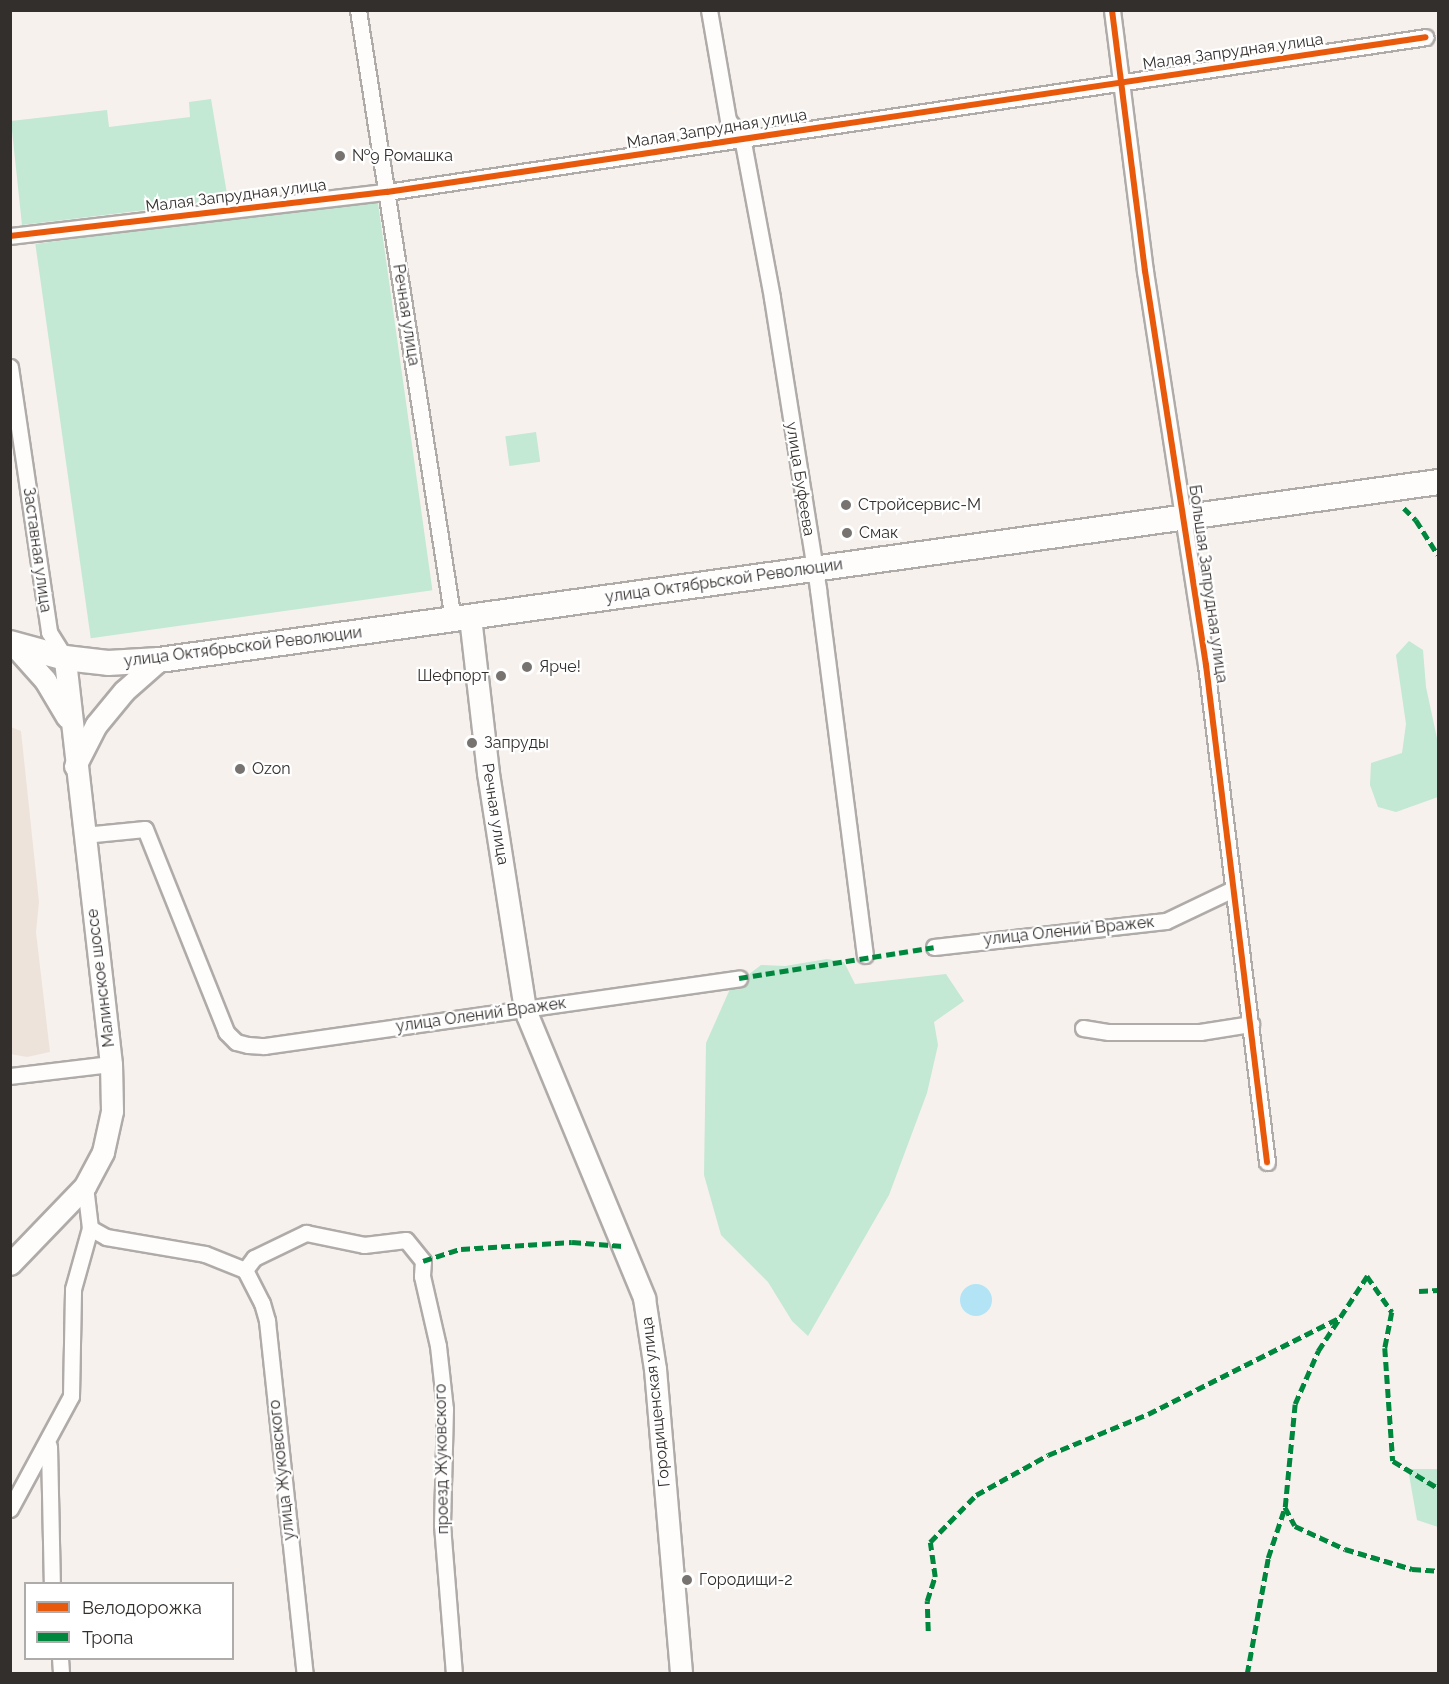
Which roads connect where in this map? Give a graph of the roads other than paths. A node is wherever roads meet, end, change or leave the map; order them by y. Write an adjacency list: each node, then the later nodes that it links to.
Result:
1 (358, 10): 7 (street, Речная улица)
2 (709, 10): 6 (street, улица Буфеева)
3 (1112, 10): 5 (street, Большая Запрудная улица)
4 (1426, 37): 5 (street, Малая Запрудная улица)
5 (1122, 82): 6 (street, Малая Запрудная улица); 11 (street, Большая Запрудная улица)
6 (742, 137): 7 (street, Малая Запрудная улица); 12 (street, улица Буфеева)
7 (387, 192): 8 (street, Малая Запрудная улица); 13 (street, Речная улица)
8 (10, 236)
9 (10, 366): 15 (street, Заставная улица)
10 (1438, 482): 11 (main road, улица Октябрьской Революции)
11 (1186, 516): 12 (main road, улица Октябрьской Революции); 20 (street, Большая Запрудная улица)
12 (815, 568): 13 (main road, улица Октябрьской Революции); 22 (street, улица Буфеева)
13 (462, 618): 16 (main road, улица Октябрьской Революции); 24 (street, Речная улица)
14 (11, 643): 15 (main road, улица Октябрьской Революции); 17 (street)
15 (65, 658): 16 (main road, улица Октябрьской Революции); 17 (street, Малинское шоссе)
16 (159, 660): 18 (street)
17 (72, 728): 18 (street, Малинское шоссе)
18 (75, 767): 19 (street, Малинское шоссе)
19 (84, 835): 24 (street, улица Олений Вражек); 27 (street, Малинское шоссе)
20 (1233, 889): 21 (street, улица Олений Вражек); 25 (street, Большая Запрудная улица)
21 (934, 947)
22 (865, 955)
23 (739, 978): 24 (street, улица Олений Вражек)
24 (525, 1010): 39 (street, Городищенская улица)
25 (1251, 1024): 26 (street); 29 (street, Большая Запрудная улица)
26 (1083, 1028)
27 (111, 1065): 28 (street); 30 (street, Малинское шоссе)
28 (10, 1076)
29 (1267, 1162)
30 (85, 1186): 31 (street); 32 (street, Малинское шоссе)
31 (90, 1228): 33 (street); 34 (street)
32 (10, 1264)
33 (245, 1270): 37 (street, улица Жуковского); 38 (street, проезд Жуковского)
34 (49, 1441): 35 (street); 36 (street)
35 (10, 1509)
36 (52, 1582)
37 (305, 1674)
38 (454, 1674)
39 (681, 1674)

